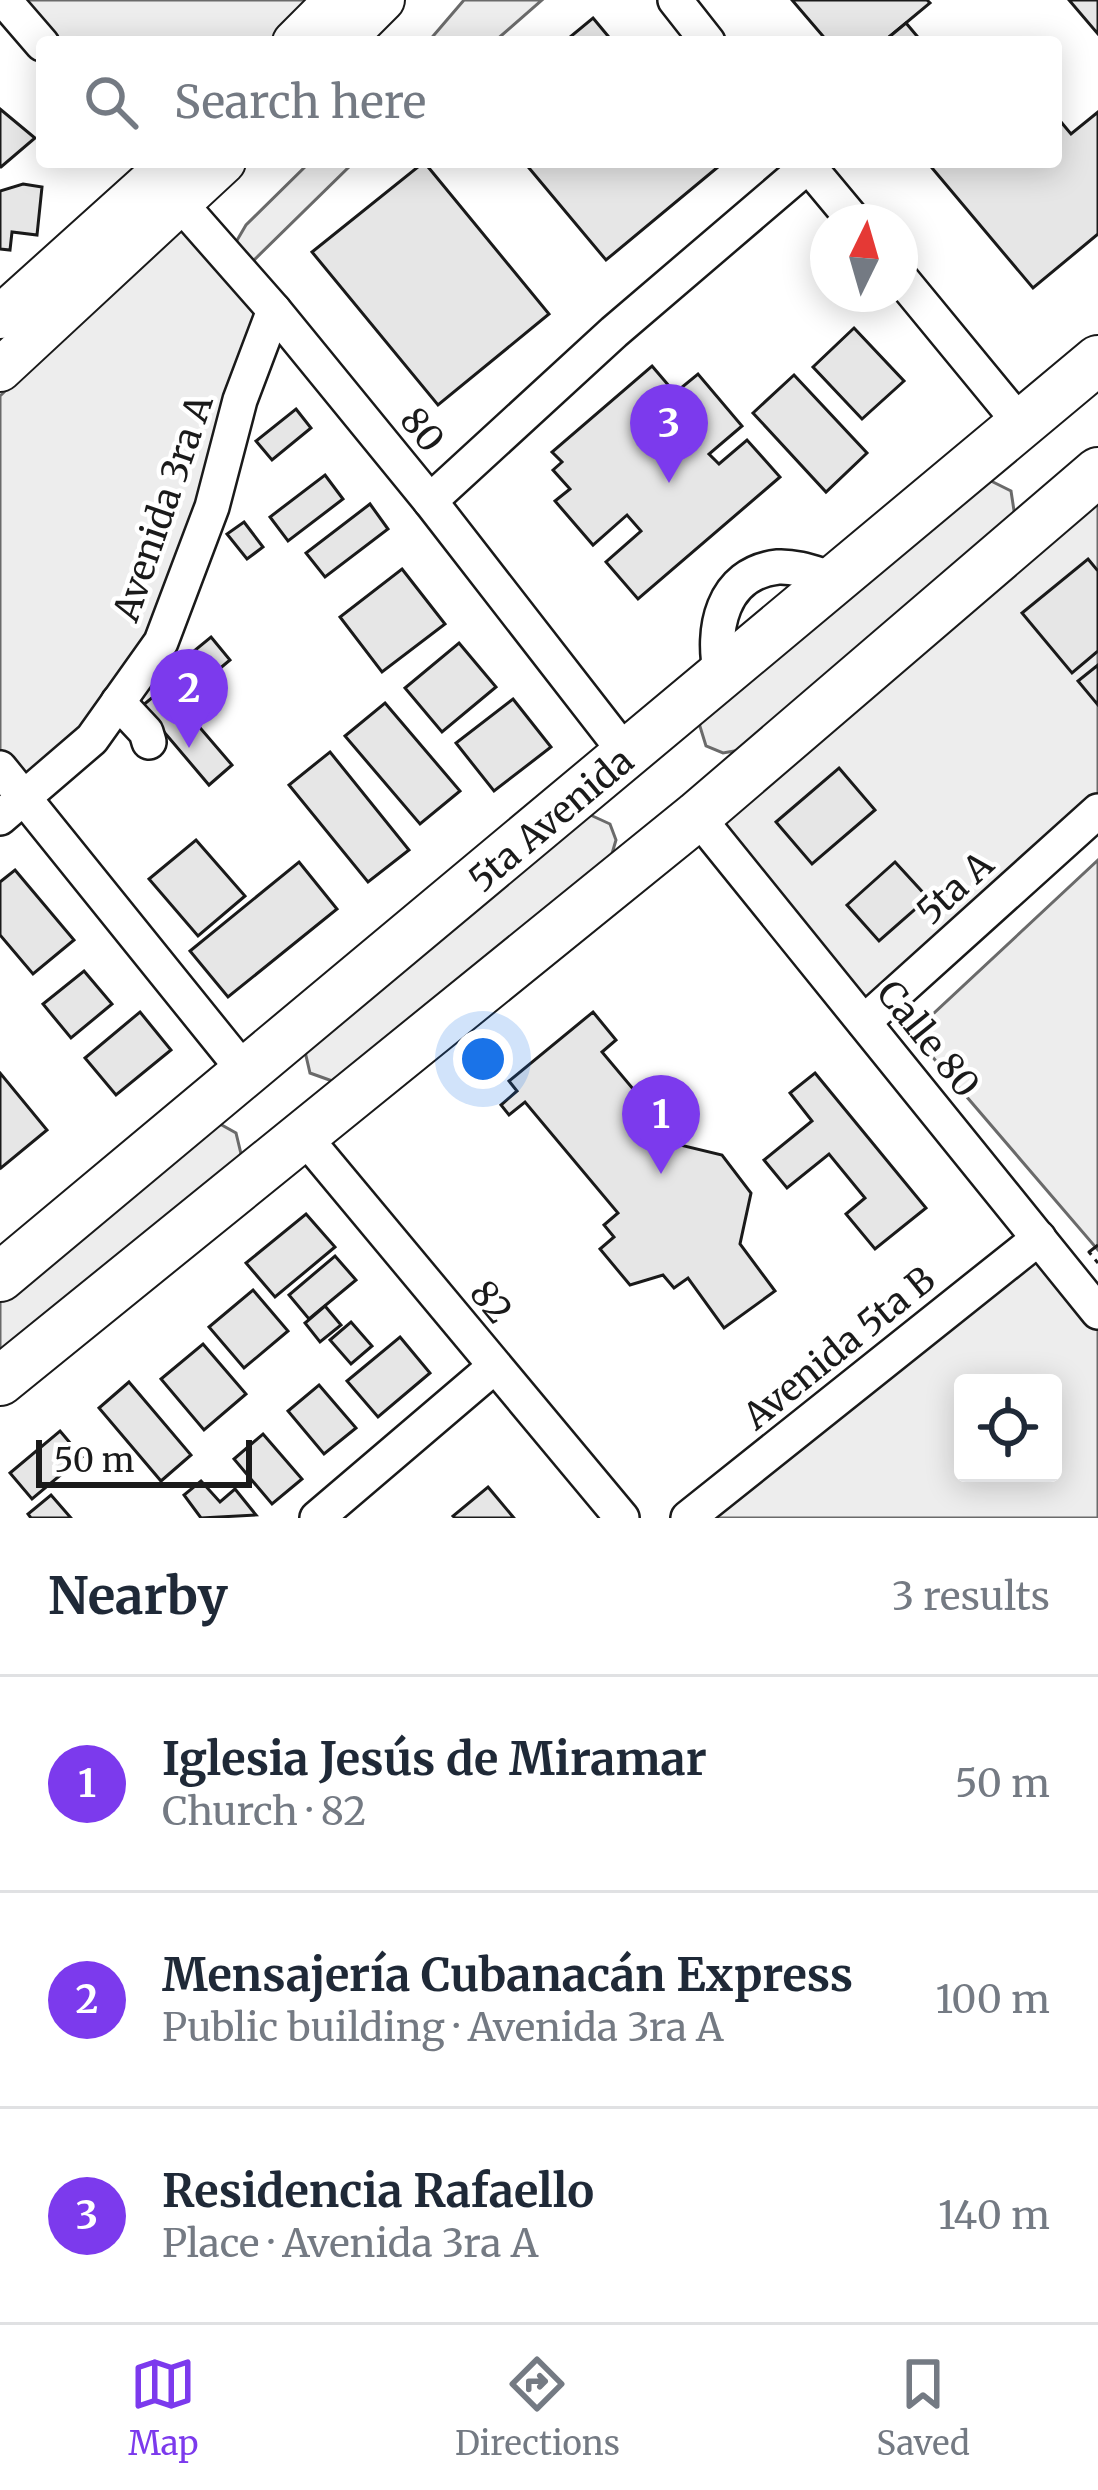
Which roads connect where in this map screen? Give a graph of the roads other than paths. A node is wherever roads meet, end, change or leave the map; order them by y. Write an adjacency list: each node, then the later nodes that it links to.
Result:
1 (4, 0): 8 (street)
2 (336, 0): 5 (main road)
3 (383, 0): 6 (main road)
4 (675, 0): 7 (street)
5 (300, 36)
6 (347, 36)
7 (703, 36)
8 (36, 37)
9 (200, 168): 12 (main road)
10 (802, 168): 21 (street)
11 (810, 168): 13 (street)
12 (163, 177): 15 (street, 80); 16 (main road); 18 (main road)
13 (839, 204)
14 (918, 299): 19 (street)
15 (274, 310): 21 (street, 80); 22 (street, Avenida 3ra A)
16 (0, 316)
17 (1098, 360): 19 (highway, 5ta Avenida)
18 (0, 370)
19 (1022, 424): 24 (highway, 5ta Avenida)
20 (1091, 492): 28 (highway)
21 (430, 500): 24 (street, 80)
22 (118, 703): 23 (street); 26 (street, Avenida 3ra A)
23 (149, 742)
24 (628, 756): 30 (highway, 5ta Avenida)
25 (0, 768): 26 (street)
26 (12, 808): 30 (street)
27 (1098, 812): 29 (street, 5ta A)
28 (697, 816): 29 (street, Calle 80); 31 (highway)
29 (864, 1022): 32 (street, Calle 80)
30 (246, 1073): 33 (highway, 5ta Avenida)
31 (302, 1134): 35 (street, 82); 36 (highway)
32 (1039, 1238): 34 (street, Calle 80); 39 (street, Avenida 5ta B)
33 (0, 1276)
34 (1098, 1312)
35 (494, 1367): 37 (street); 38 (street, 82)
36 (0, 1381)
37 (317, 1518)
38 (622, 1518)
39 (688, 1518)

